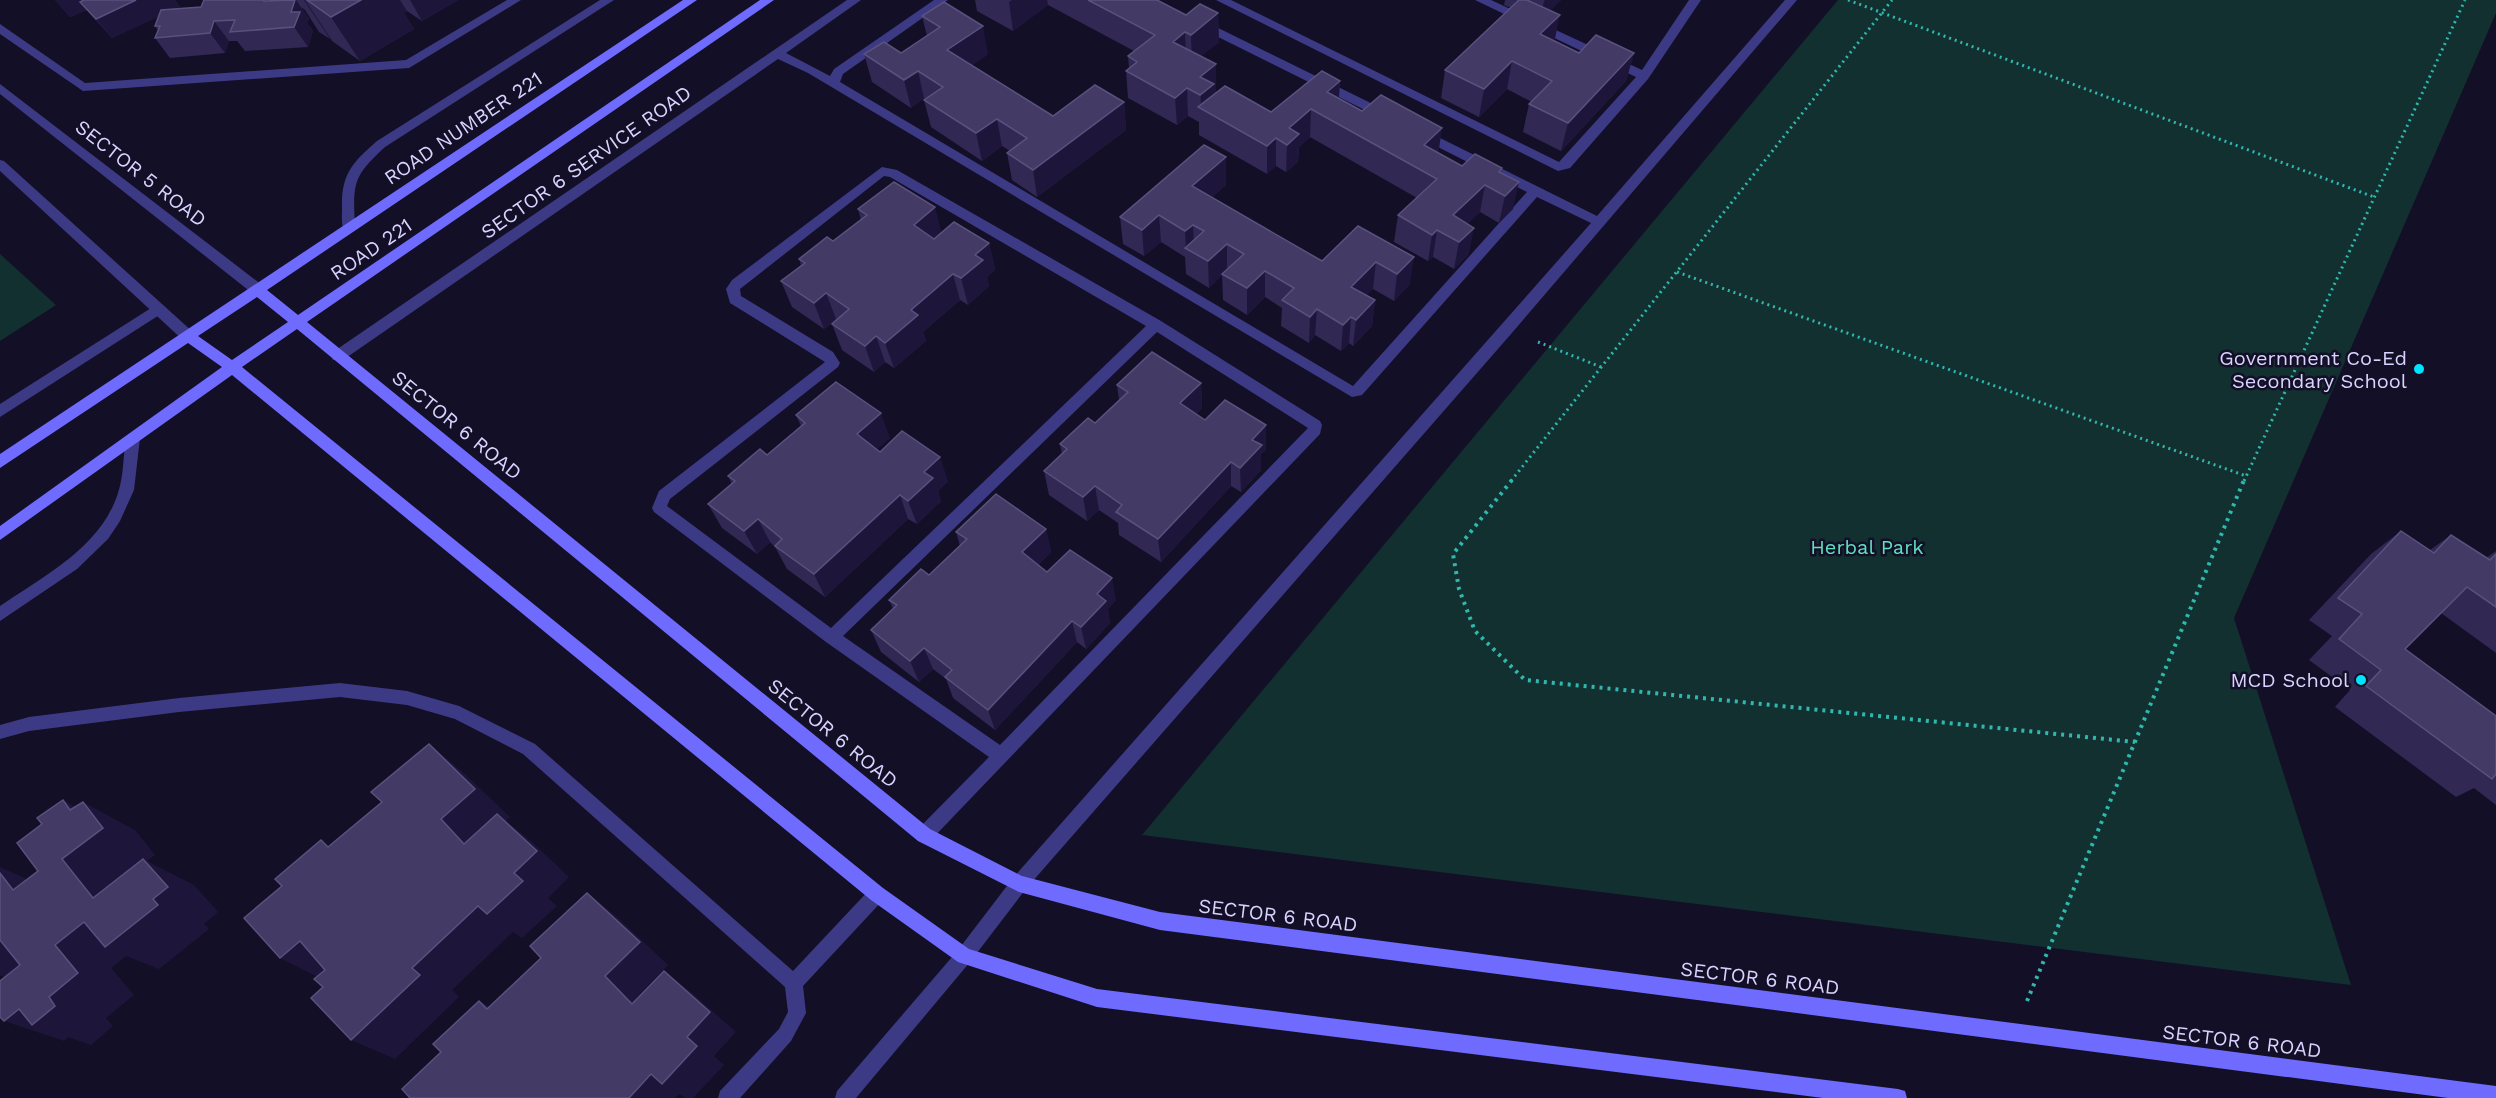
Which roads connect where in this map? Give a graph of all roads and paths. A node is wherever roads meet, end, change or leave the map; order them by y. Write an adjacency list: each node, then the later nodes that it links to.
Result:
1 (515, 0): 16 (street)
2 (608, 0): 25 (street)
3 (691, 0): 25 (street, ROAD NUMBER 221)
4 (768, 0): 29 (street, ROAD 221)
5 (855, 0): 17 (street, SECTOR 6 SERVICE ROAD)
6 (942, 0): 19 (street)
7 (1222, 0): 18 (street)
8 (1481, 0): 18 (street)
9 (1695, 0): 18 (street)
10 (1791, 0): 24 (street)
11 (1848, 0): 14 (path)
12 (1892, 0): 14 (path)
13 (2465, 0): 23 (path)
14 (1882, 13): 23 (path); 26 (path)
15 (1186, 16): 22 (street)
16 (0, 28)
17 (777, 54): 19 (street); 33 (street, SECTOR 6 SERVICE ROAD)
18 (1644, 76)
19 (834, 83): 22 (street)
20 (0, 88): 27 (street, SECTOR 5 ROAD)
21 (0, 164): 28 (street)
22 (1535, 191): 24 (street)
23 (2374, 197): 39 (path)
24 (1599, 222): 31 (street)
25 (349, 228): 27 (street, ROAD NUMBER 221)
26 (1677, 272): 35 (path); 39 (path)
27 (257, 289): 29 (street, SECTOR 6 ROAD); 32 (street, ROAD NUMBER 221)
28 (159, 308): 32 (street); 36 (street)
29 (299, 322): 33 (street, SECTOR 6 ROAD); 34 (street, ROAD 221)
30 (1156, 325): 42 (street); 42 (street); 45 (street)
31 (1506, 330): 35 (path); 47 (street)
32 (189, 337): 34 (street); 38 (street)
33 (338, 356): 46 (street, SECTOR 6 ROAD)
34 (232, 367): 37 (street, ROAD 221); 48 (street)
35 (1601, 367): 44 (path)
36 (0, 411)
37 (133, 438): 40 (street, ROAD 221); 41 (street)
38 (0, 462)
39 (2246, 476): 44 (path)
40 (0, 534)
41 (0, 614)
42 (832, 636): 45 (street)
43 (0, 732): 50 (street)
44 (2135, 742): 51 (path)
45 (1000, 755): 46 (street)
46 (924, 835): 47 (street, SECTOR 6 ROAD)
47 (1019, 884): 49 (street); 51 (street, SECTOR 6 ROAD)
48 (877, 894): 49 (street); 50 (street)
49 (964, 956): 54 (street); 55 (street)
50 (794, 983): 53 (street)
51 (2014, 1032): 52 (street, SECTOR 6 ROAD)
52 (2496, 1095)
53 (728, 1098)
54 (844, 1098)
55 (1898, 1098)

